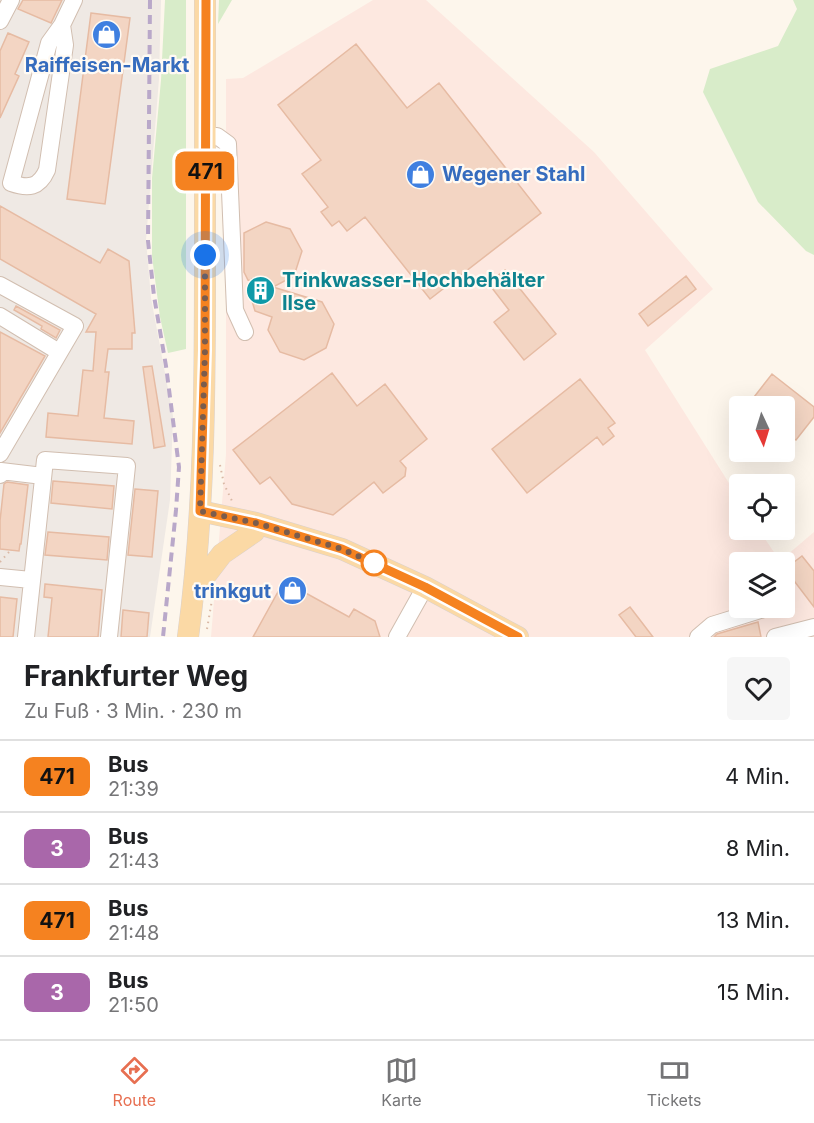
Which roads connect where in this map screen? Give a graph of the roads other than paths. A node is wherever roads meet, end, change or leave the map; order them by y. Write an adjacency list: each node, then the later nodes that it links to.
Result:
1 (10, 0): 4 (street)
2 (74, 0): 5 (street)
3 (206, 0): 6 (main road)
4 (0, 21)
5 (62, 25): 5 (street)
6 (205, 136): 9 (street); 14 (main road)
7 (0, 285): 10 (street)
8 (0, 316): 10 (street)
9 (245, 332)
10 (59, 352): 11 (street)
11 (0, 454)
12 (0, 475): 13 (street)
13 (43, 476): 18 (street); 25 (street)
14 (200, 519): 15 (main road); 16 (main road); 20 (main road)
15 (254, 532): 16 (main road); 20 (main road)
16 (281, 532): 19 (main road)
17 (0, 577): 18 (street)
18 (32, 580): 24 (street)
19 (425, 587): 27 (street); 28 (main road)
20 (194, 591): 26 (main road)
21 (735, 618): 29 (street)
22 (770, 618): 30 (street)
23 (814, 627): 30 (street)
24 (26, 637)
25 (109, 637)
26 (188, 637)
27 (397, 637)
28 (518, 637)
29 (698, 637)
30 (775, 637)

